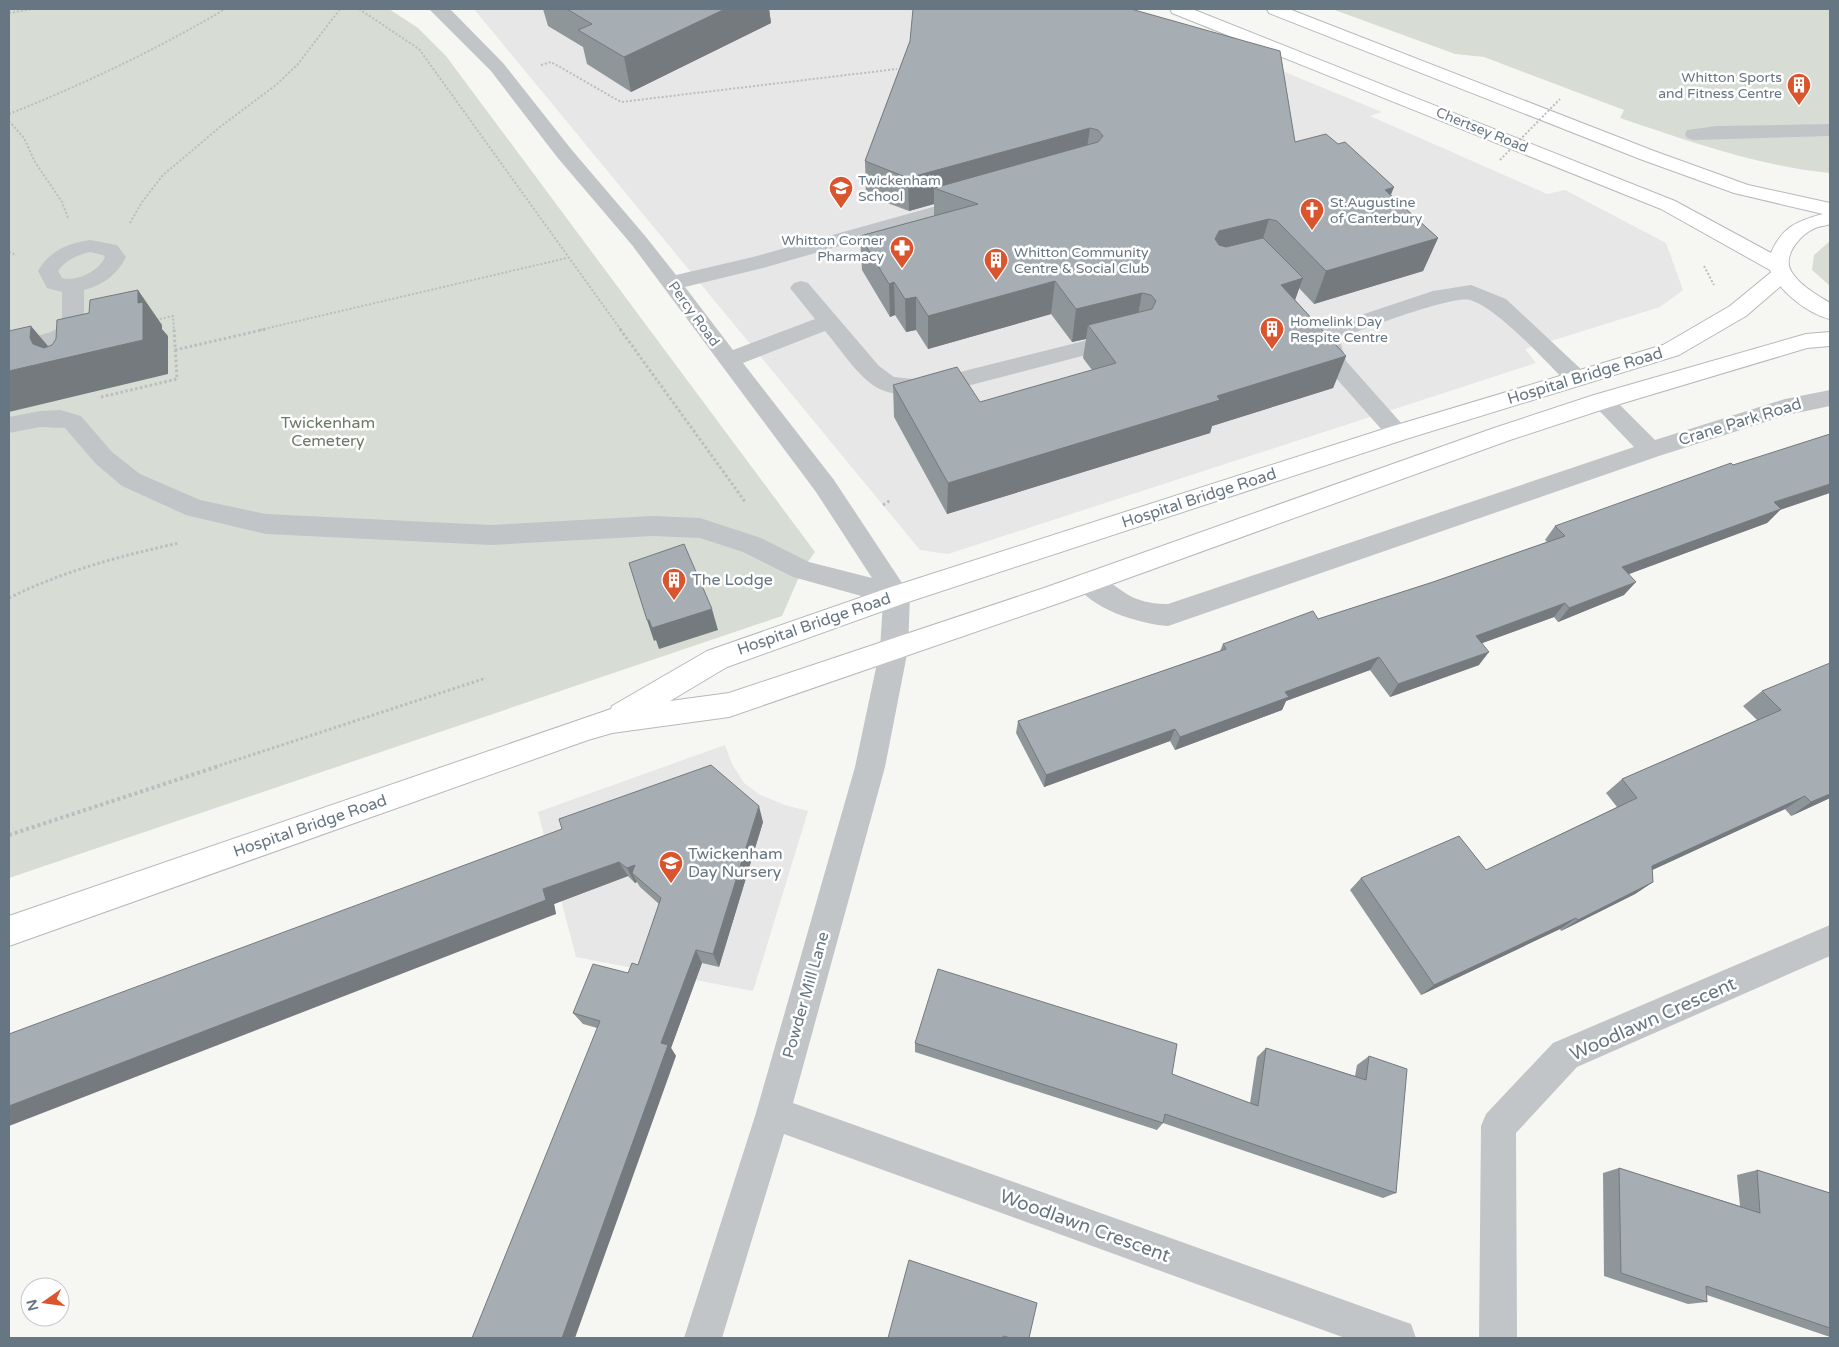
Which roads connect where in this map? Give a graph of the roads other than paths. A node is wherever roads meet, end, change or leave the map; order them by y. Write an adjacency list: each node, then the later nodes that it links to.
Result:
1 (437, 9): 10 (street, Percy Road)
2 (1178, 9): 9 (main road, Chertsey Road)
3 (1275, 9): 7 (main road)
4 (1830, 130): 5 (street)
5 (1694, 134)
6 (992, 196): 10 (street)
7 (1830, 209)
8 (1830, 218): 9 (main road)
9 (1781, 270): 13 (main road, Chertsey Road); 21 (main road, Hospital Bridge Road)
10 (672, 283): 20 (street, Percy Road)
11 (73, 285): 11 (street); 15 (street)
12 (801, 288): 14 (street)
13 (1830, 312)
14 (828, 322): 16 (street); 20 (street)
15 (73, 328): 18 (street); 19 (street)
16 (1136, 335)
17 (1830, 339): 23 (main road, Hospital Bridge Road)
18 (9, 351)
19 (72, 356)
20 (728, 360): 28 (street, Percy Road)
21 (1576, 378): 23 (main road); 25 (main road, Hospital Bridge Road); 25 (street)
22 (1830, 398): 26 (street, Crane Park Road)
23 (1602, 401): 26 (street, Hospital Bridge Road); 27 (main road, Hospital Bridge Road)
24 (9, 425): 28 (street)
25 (1398, 433): 28 (main road, Hospital Bridge Road)
26 (1651, 450): 27 (street)
27 (1088, 582): 29 (main road, Hospital Bridge Road)
28 (897, 595): 29 (street); 30 (main road, Hospital Bridge Road)
29 (894, 649): 30 (main road, Hospital Bridge Road); 33 (street, Powder Mill Lane)
30 (612, 721): 31 (main road, Hospital Bridge Road)
31 (9, 931)
32 (1830, 940): 36 (street, Woodlawn Crescent)
33 (773, 1113): 34 (street, Powder Mill Lane); 35 (street, Woodlawn Crescent)
34 (704, 1338)
35 (1397, 1338)
36 (1498, 1338)

